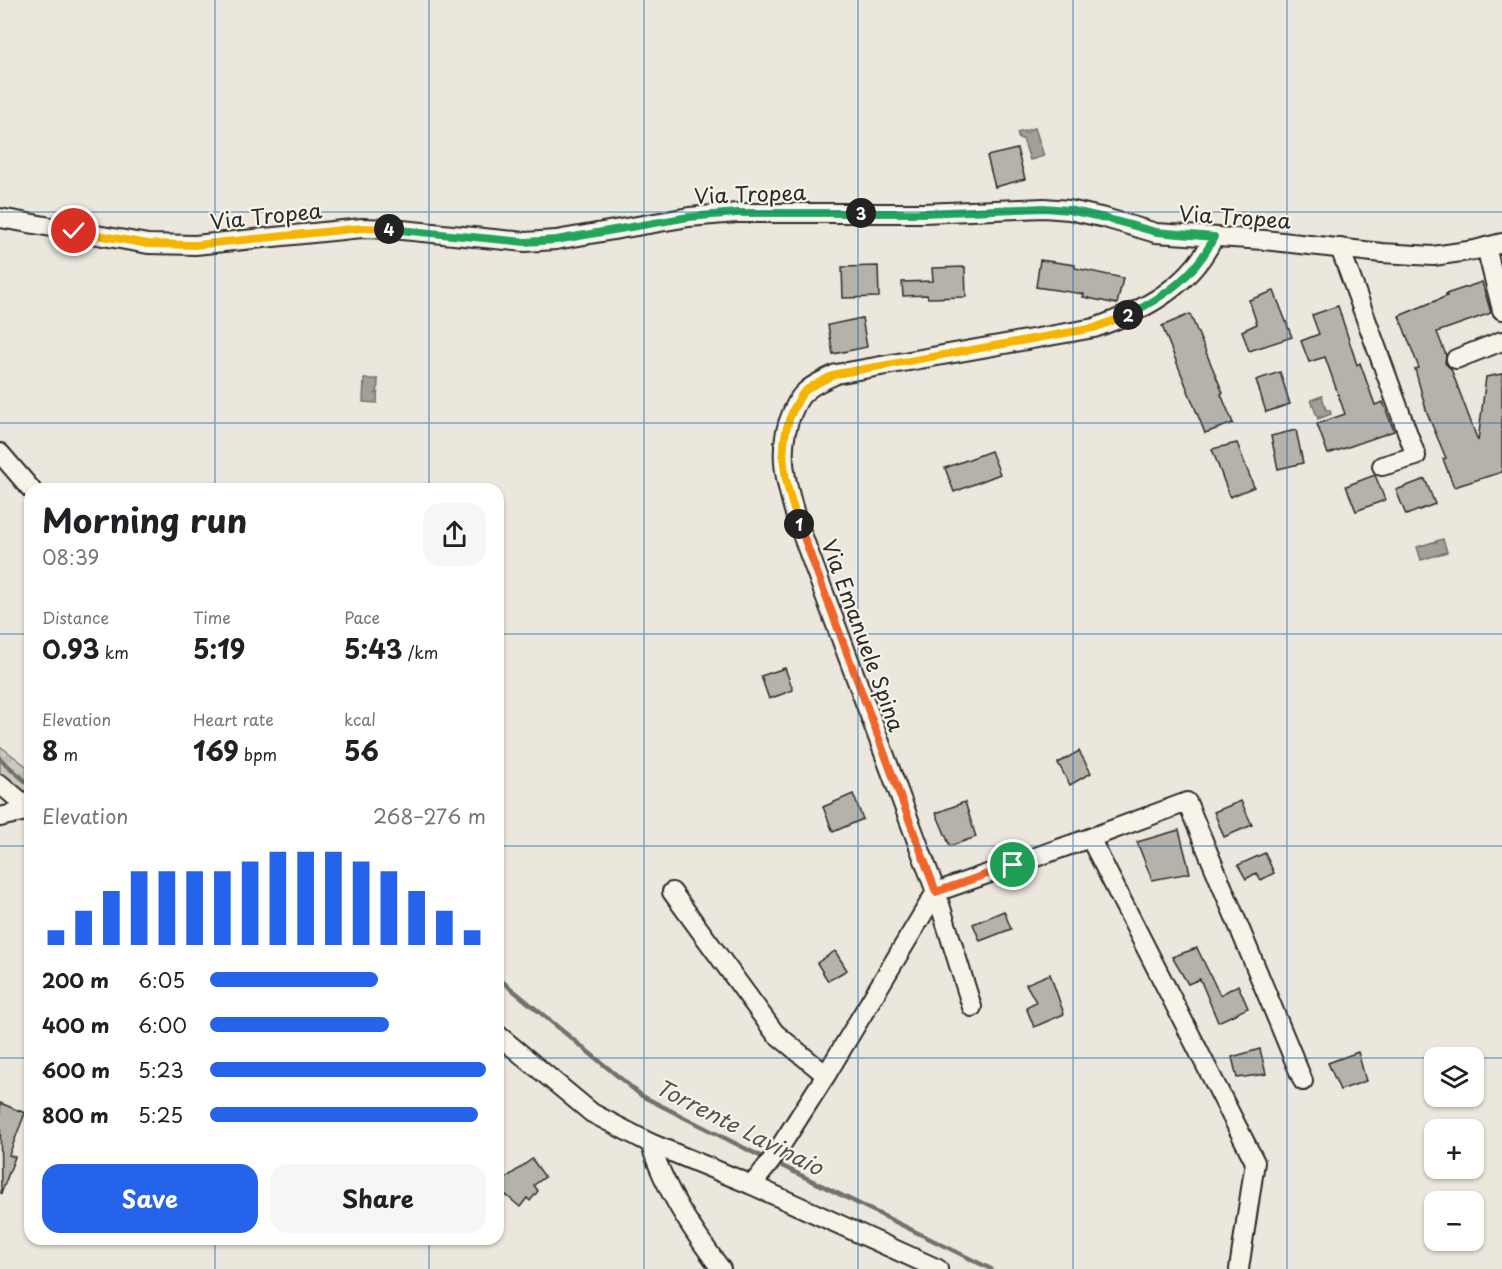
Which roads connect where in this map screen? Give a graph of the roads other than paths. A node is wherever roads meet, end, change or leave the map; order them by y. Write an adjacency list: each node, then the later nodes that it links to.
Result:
1 (0, 218): 2 (street, Via Tropea)
2 (1214, 237): 4 (street, Via Tropea); 17 (street, Via Emanuele Spina)
3 (1494, 245): 4 (street, Via Tropea); 5 (street)
4 (1340, 248): 9 (street)
5 (1502, 310)
6 (1502, 341): 7 (street)
7 (1456, 359)
8 (0, 453): 10 (street)
9 (1382, 466)
10 (26, 483)
11 (0, 784): 12 (street)
12 (24, 804)
13 (24, 811): 14 (street)
14 (0, 817)
15 (1090, 838): 17 (street); 21 (street); 26 (street)
16 (672, 892): 20 (street)
17 (936, 892): 18 (street, Via Emanuele Spina); 20 (street)
18 (972, 1007)
19 (504, 1040): 22 (street)
20 (826, 1075): 23 (street)
21 (1304, 1082)
22 (650, 1143): 23 (street); 24 (street)
23 (752, 1185): 25 (street)
24 (721, 1269)
25 (938, 1269)
26 (1239, 1269)

